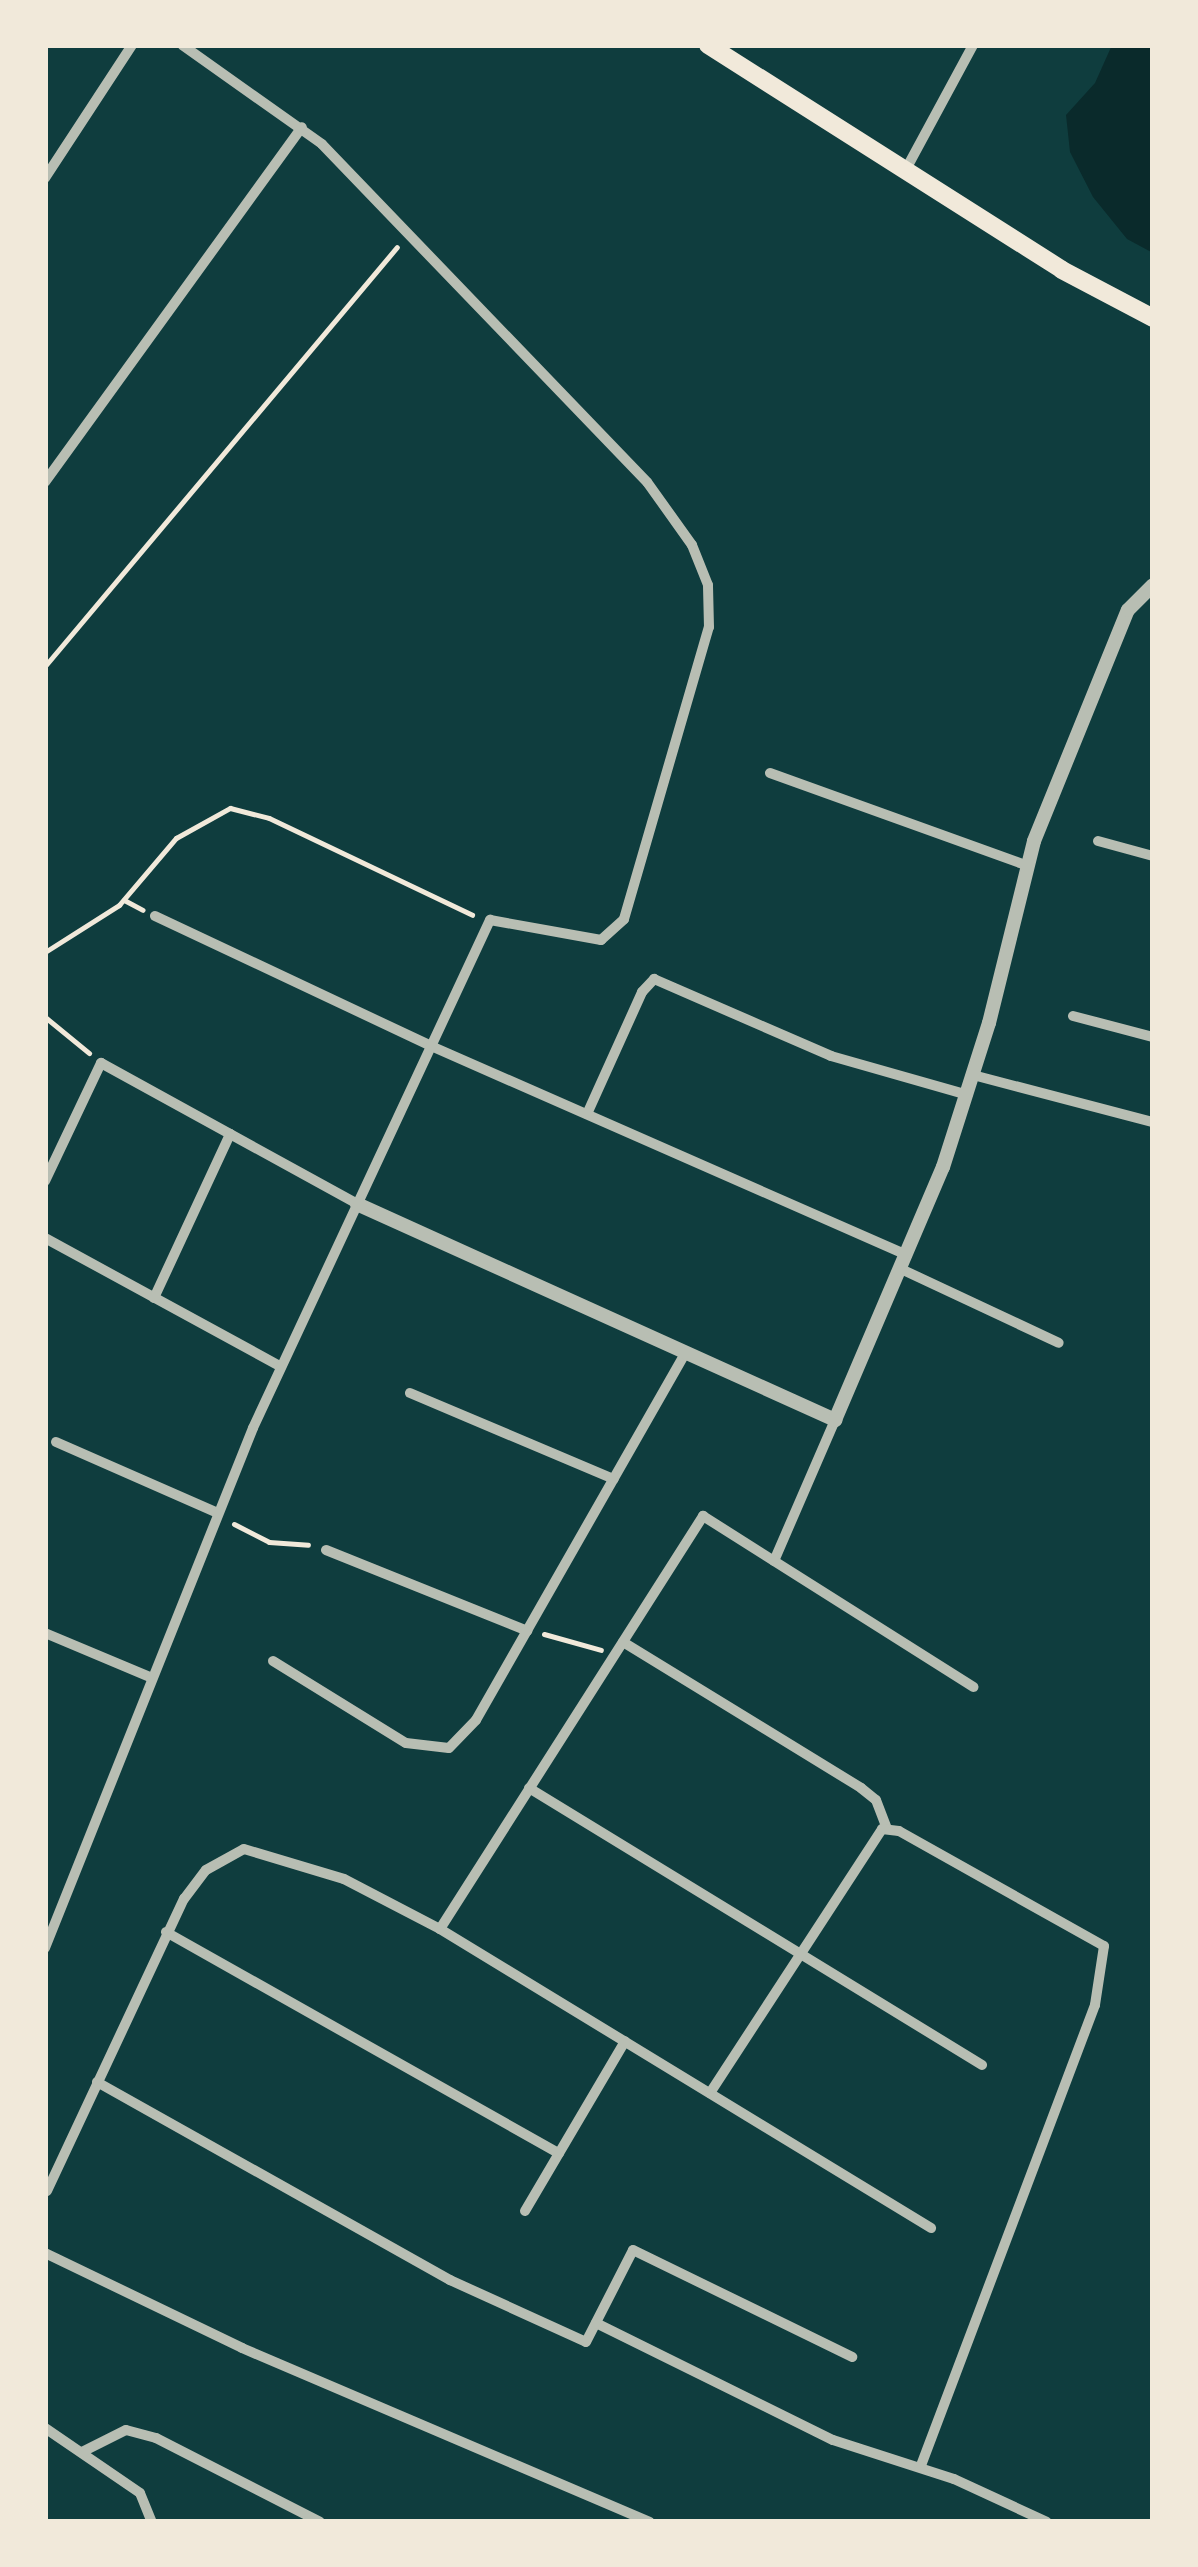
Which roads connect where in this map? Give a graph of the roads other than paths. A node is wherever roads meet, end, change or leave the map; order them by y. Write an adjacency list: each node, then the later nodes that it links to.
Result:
1 (132, 45): 7 (street)
2 (182, 45): 5 (street)
3 (708, 45): 6 (main road)
4 (973, 45): 6 (street)
5 (302, 127): 9 (street); 18 (street)
6 (905, 171): 8 (main road)
7 (45, 178)
8 (1153, 318)
9 (45, 482)
10 (1153, 585): 14 (street)
11 (770, 773): 14 (street)
12 (1098, 841): 13 (street)
13 (1153, 856)
14 (1026, 866): 19 (street)
15 (155, 916): 18 (street)
16 (1073, 1016): 17 (street)
17 (1153, 1036)
18 (431, 1046): 21 (street); 25 (street)
19 (974, 1075): 20 (street); 22 (street)
20 (968, 1095): 21 (street); 27 (street)
21 (587, 1114): 27 (street)
22 (1152, 1122)
23 (230, 1134): 24 (street); 25 (street); 28 (street)
24 (45, 1181)
25 (357, 1204): 30 (street); 31 (street)
26 (45, 1238): 28 (street)
27 (904, 1262): 29 (street); 33 (street)
28 (154, 1298): 31 (street)
29 (1059, 1343)
30 (686, 1352): 33 (street); 35 (street)
31 (280, 1366): 36 (street)
32 (410, 1393): 35 (street)
33 (836, 1420): 38 (street)
34 (56, 1442): 36 (street)
35 (614, 1479): 39 (street)
36 (218, 1512): 43 (street)
37 (326, 1550): 39 (street)
38 (774, 1561): 41 (street); 44 (street)
39 (527, 1631): 42 (street)
40 (45, 1633): 43 (street)
41 (622, 1642): 45 (street); 46 (street)
42 (273, 1662)
43 (152, 1678): 49 (street)
44 (974, 1688)
45 (530, 1788): 47 (street); 50 (street)
46 (888, 1829): 50 (street); 64 (street)
47 (440, 1929): 48 (street); 51 (street)
48 (166, 1932): 53 (street); 55 (street)
49 (45, 1948)
50 (799, 1952): 52 (street); 54 (street)
51 (625, 2041): 54 (street); 55 (street)
52 (982, 2065)
53 (98, 2082): 56 (street); 60 (street)
54 (710, 2093): 58 (street)
55 (559, 2153): 57 (street)
56 (46, 2192)
57 (524, 2212)
58 (931, 2228)
59 (45, 2252): 67 (street)
60 (596, 2323): 61 (street); 64 (street)
61 (852, 2357)
62 (45, 2428): 63 (street)
63 (82, 2452): 65 (street); 66 (street)
64 (920, 2467): 68 (street)
65 (152, 2522)
66 (320, 2522)
67 (649, 2522)
68 (1047, 2522)

